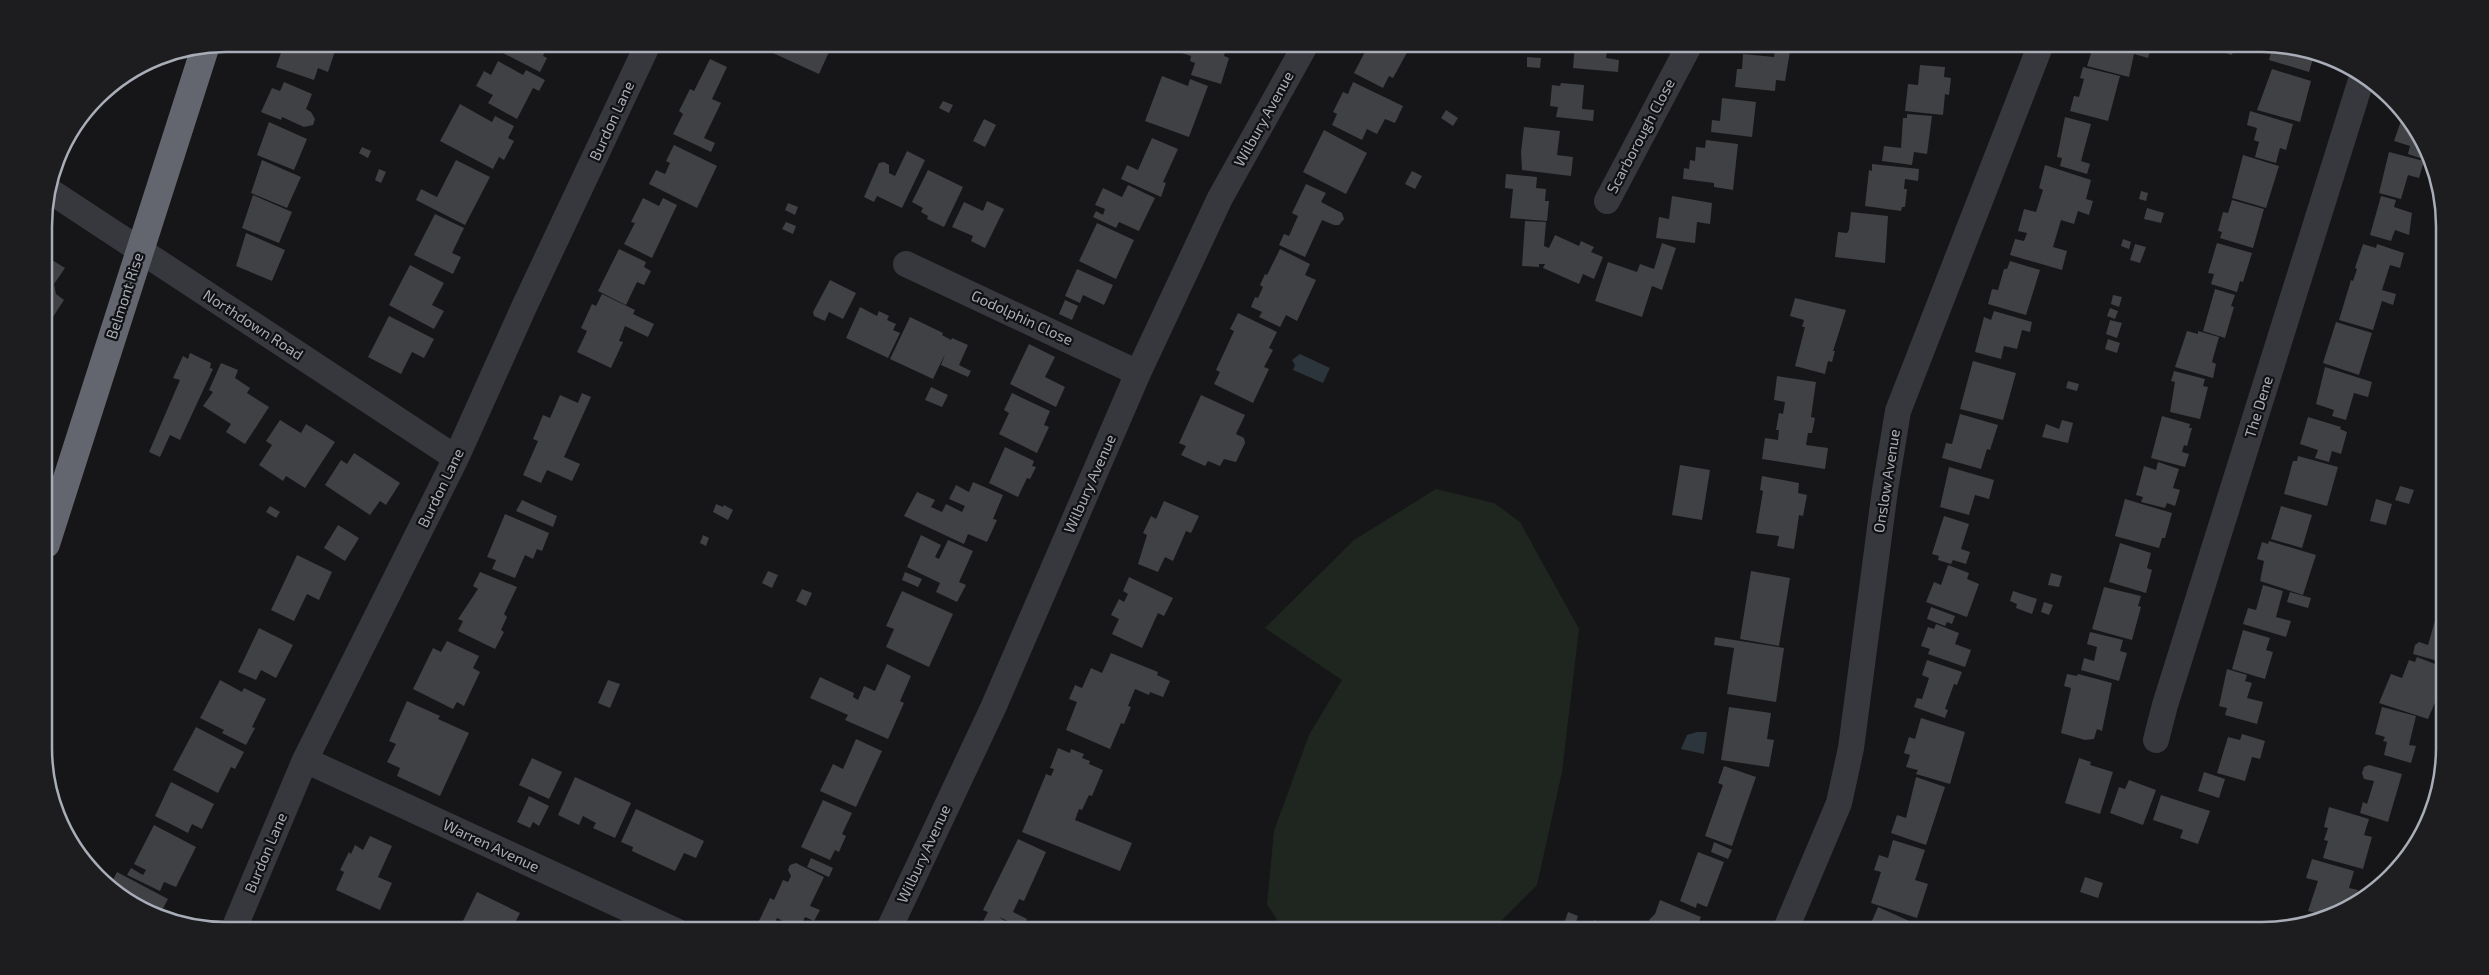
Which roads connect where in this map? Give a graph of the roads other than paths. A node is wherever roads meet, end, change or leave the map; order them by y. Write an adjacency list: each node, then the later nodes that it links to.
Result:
1 (644, 52): 12 (street, Burdon Lane)
2 (1302, 52): 11 (street, Wilbury Avenue)
3 (1686, 52): 8 (street, Scarborough Close)
4 (2038, 52): 19 (street, Onslow Avenue)
5 (203, 54): 9 (highway, Belmont Rise)
6 (2360, 83): 14 (street, The Dene)
7 (56, 195): 9 (street, Northdown Road)
8 (1607, 201)
9 (140, 251): 12 (street, Northdown Road); 13 (highway, Belmont Rise)
10 (906, 264): 11 (street, Godolphin Close)
11 (1138, 373): 18 (street, Wilbury Avenue)
12 (456, 458): 15 (street, Burdon Lane)
13 (52, 524)
14 (2156, 740)
15 (305, 760): 16 (street, Burdon Lane); 17 (street, Warren Avenue)
16 (237, 922)
17 (656, 922)
18 (892, 922)
19 (1789, 922)

